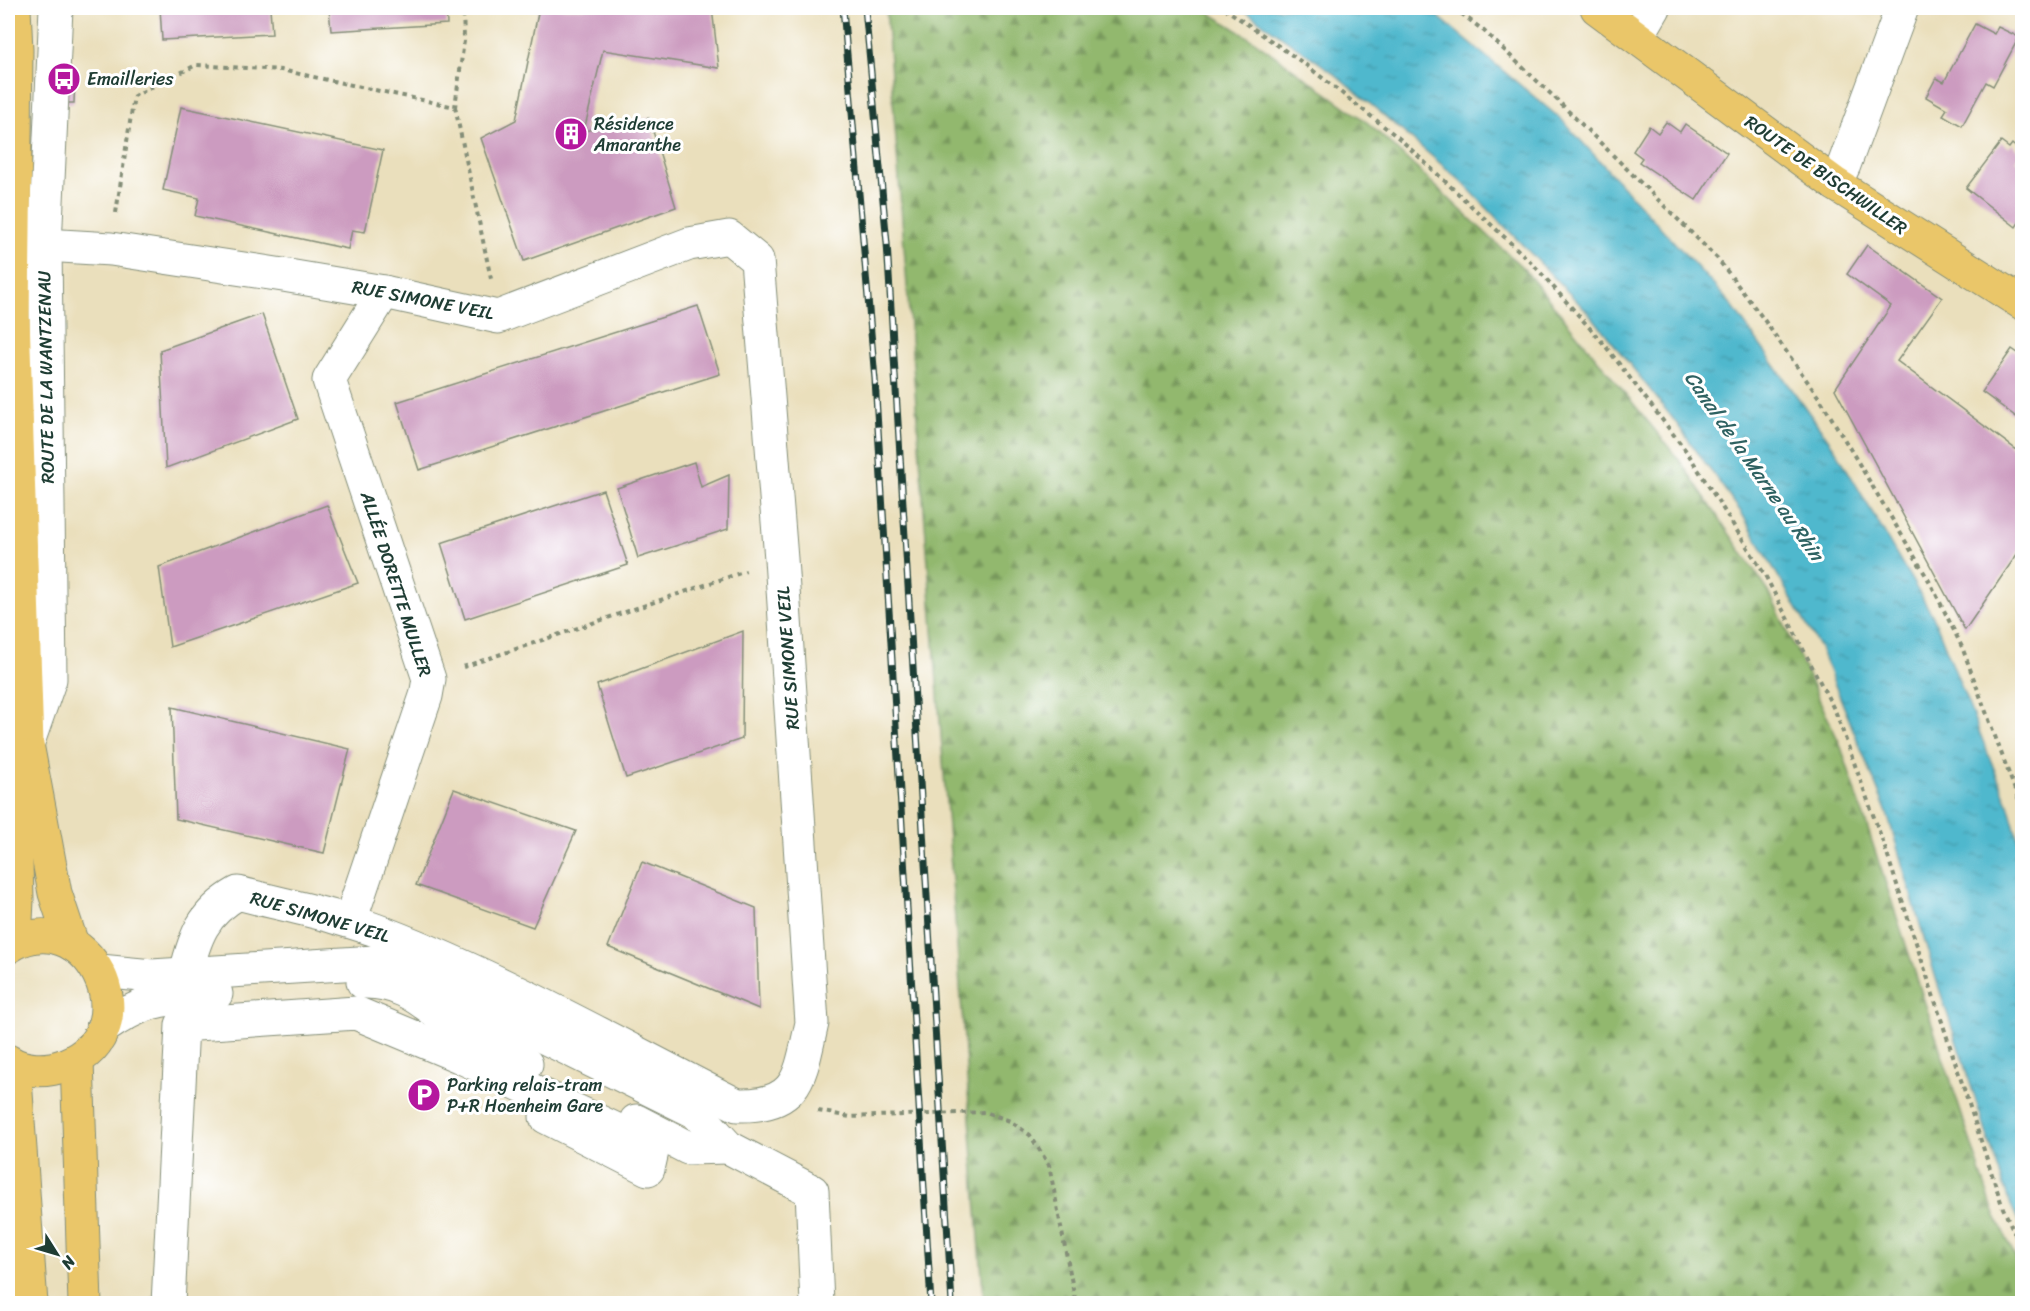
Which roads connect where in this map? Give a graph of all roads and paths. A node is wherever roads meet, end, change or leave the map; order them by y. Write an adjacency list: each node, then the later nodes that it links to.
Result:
1 (14, 8): 19 (main road, ROUTE DE LA WANTZENAU)
2 (56, 8): 12 (street, ROUTE DE LA WANTZENAU)
3 (463, 8): 10 (path)
4 (1224, 8): 32 (path)
5 (1454, 8): 20 (path)
6 (1597, 8): 9 (main road, ROUTE DE BISCHWILLER)
7 (1654, 8): 9 (street)
8 (1902, 8): 11 (street)
9 (1637, 37): 11 (main road, ROUTE DE BISCHWILLER)
10 (455, 107): 13 (path); 16 (path)
11 (1835, 184): 15 (main road, ROUTE DE BISCHWILLER)
12 (45, 245): 13 (street, RUE SIMONE VEIL); 19 (street, ROUTE DE LA WANTZENAU)
13 (111, 249): 14 (street, RUE SIMONE VEIL)
14 (384, 292): 16 (street, RUE SIMONE VEIL); 18 (street, ALLÉE DORETTE MULLER)
15 (2022, 303)
16 (498, 317): 17 (street, RUE SIMONE VEIL)
17 (781, 559): 18 (path); 29 (street, RUE SIMONE VEIL)
18 (429, 679): 21 (street, ALLÉE DORETTE MULLER)
19 (27, 744): 22 (main road, ROUTE DE LA WANTZENAU); 23 (main road, ROUTE DE LA WANTZENAU)
20 (2022, 809)
21 (350, 921): 25 (street, RUE SIMONE VEIL); 29 (street, RUE SIMONE VEIL)
22 (11, 944): 23 (main road, ROUTE DE LA WANTZENAU)
23 (72, 944): 24 (main road, ROUTE DE LA WANTZENAU)
24 (100, 971): 25 (street); 26 (main road)
25 (186, 973): 31 (street)
26 (103, 1028): 27 (main road); 31 (street)
27 (76, 1060): 28 (main road); 34 (main road)
28 (11, 1063): 33 (main road)
29 (785, 1096): 37 (path)
30 (546, 1117): 35 (street)
31 (728, 1147): 36 (street)
32 (2022, 1249)
33 (31, 1304)
34 (85, 1304)
35 (168, 1304)
36 (817, 1304)
37 (1076, 1304)

